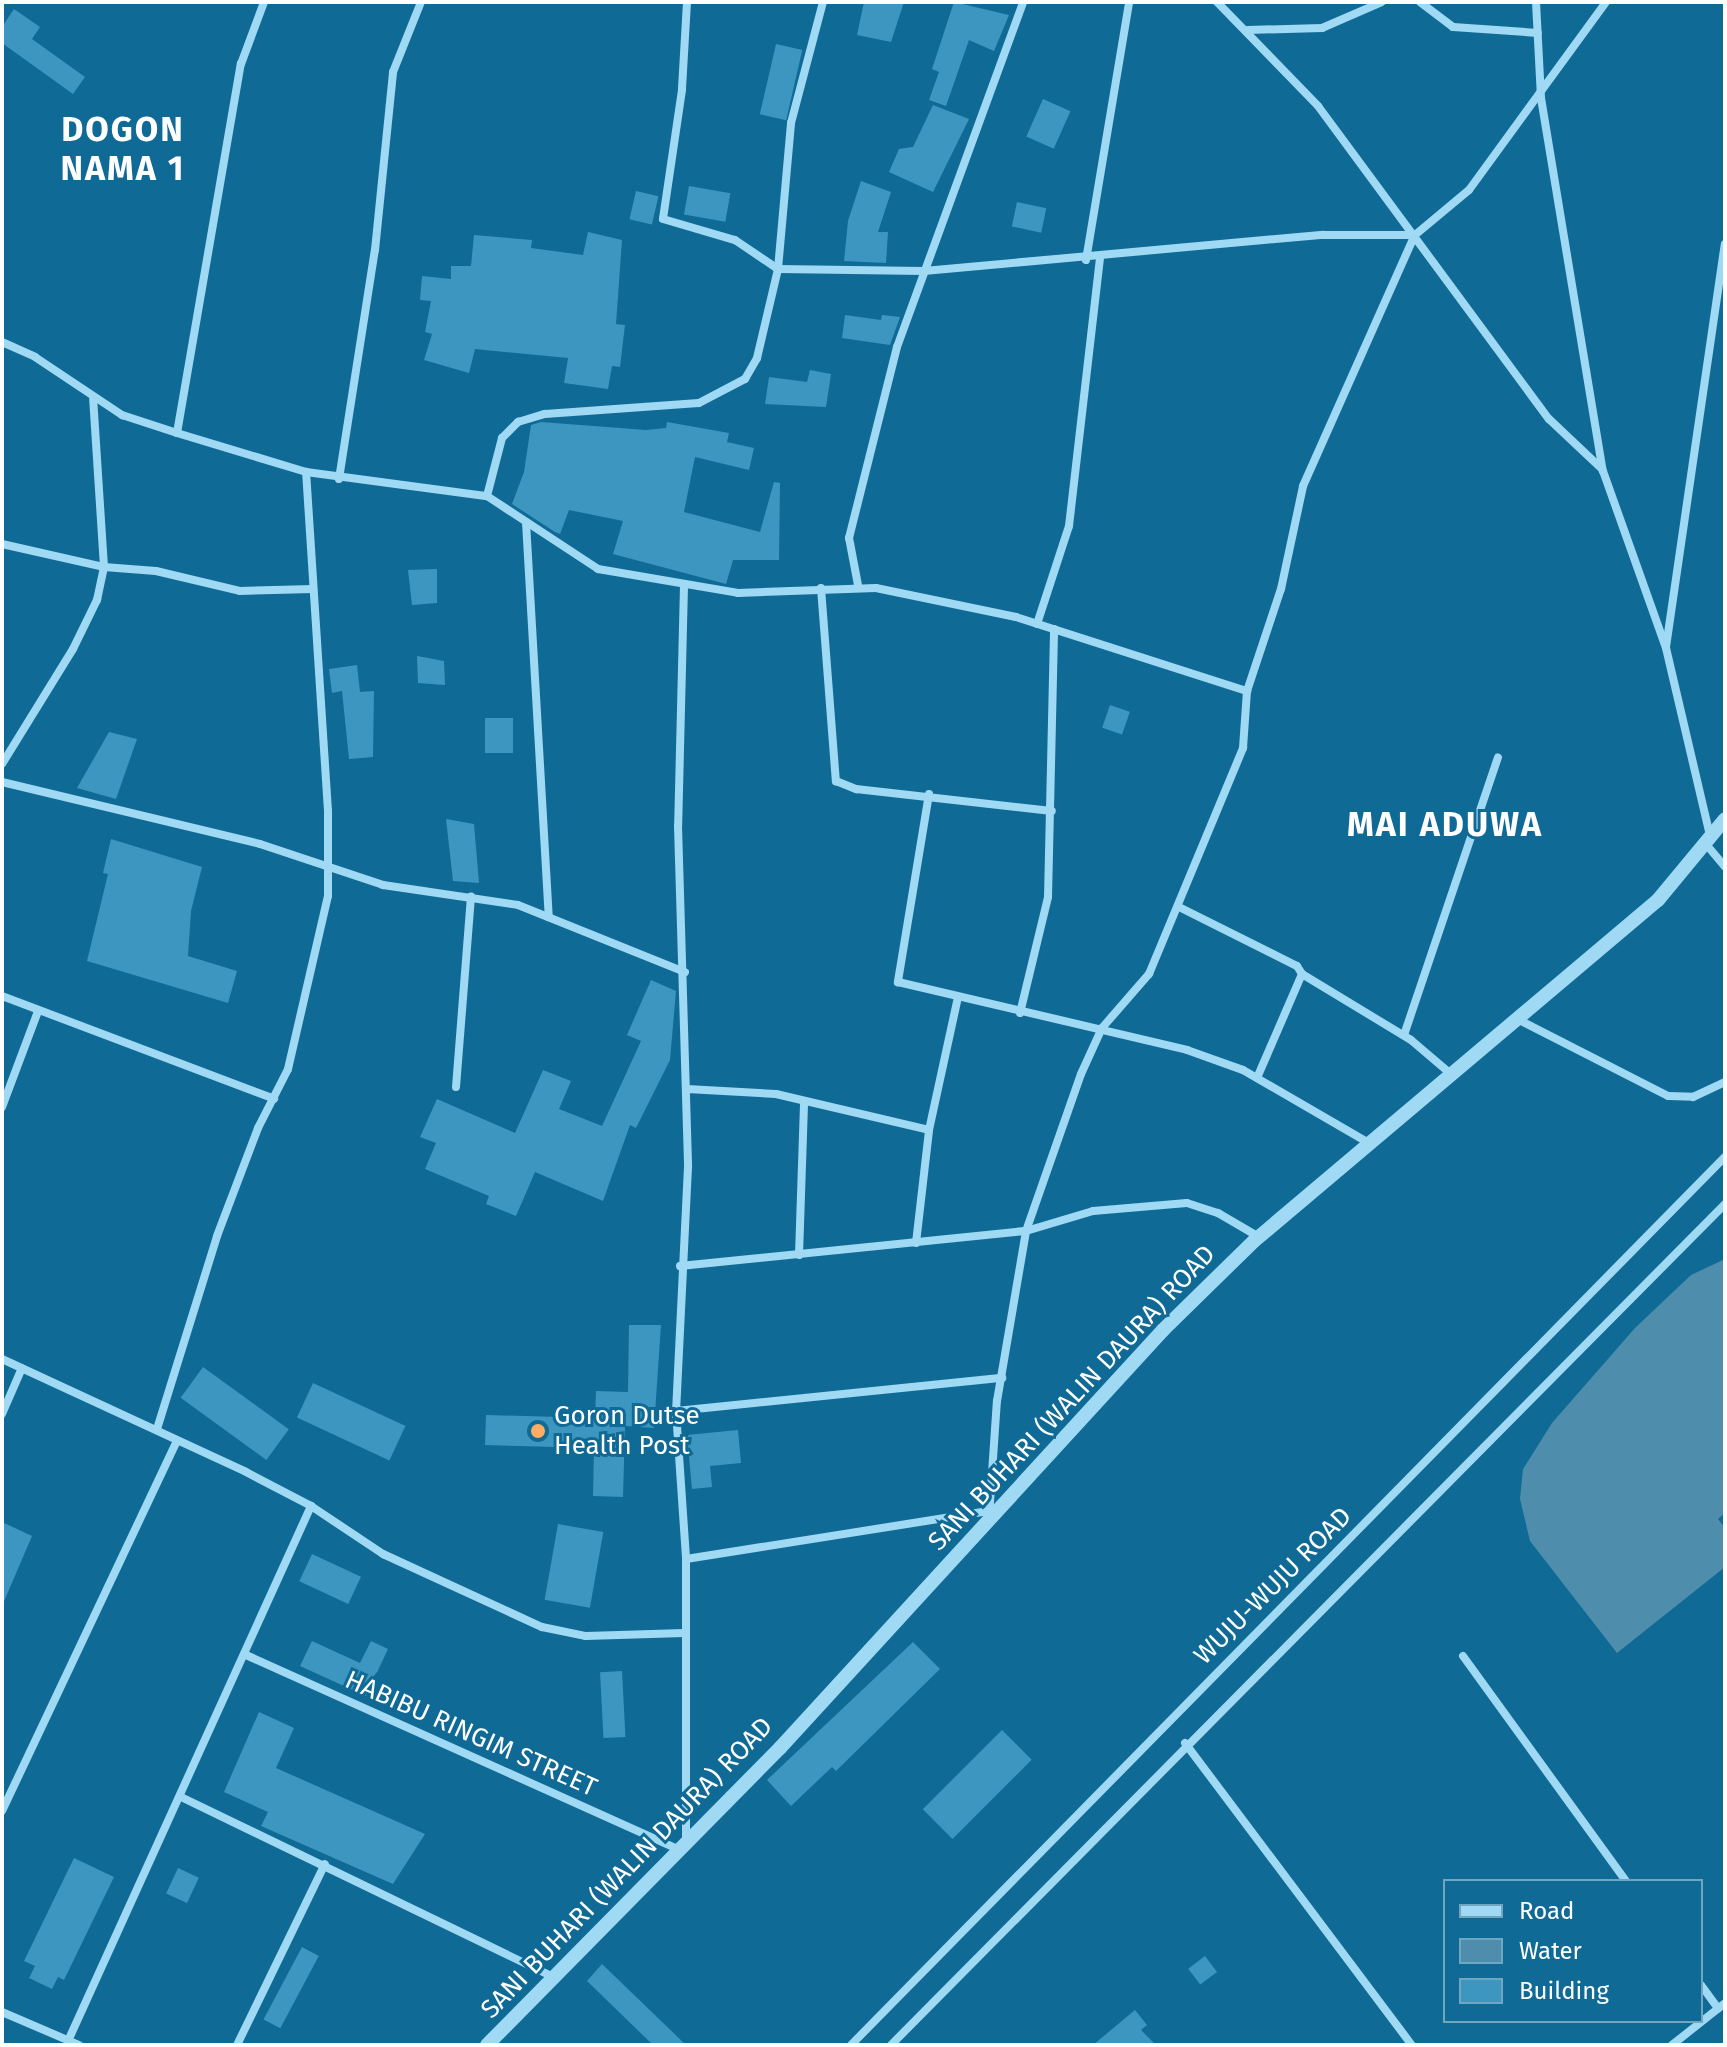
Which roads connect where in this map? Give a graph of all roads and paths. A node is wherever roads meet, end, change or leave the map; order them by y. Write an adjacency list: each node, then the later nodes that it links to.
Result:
1 (264, 2): 23 (street)
2 (421, 2): 26 (street)
3 (687, 2): 19 (street)
4 (823, 2): 19 (street)
5 (1023, 2): 20 (street)
6 (1129, 2): 18 (street)
7 (1217, 2): 12 (street)
8 (1382, 2): 12 (street)
9 (1420, 2): 13 (street)
10 (1536, 2): 13 (street)
11 (1606, 2): 14 (street)
12 (1248, 30): 15 (street)
13 (1538, 33): 14 (street)
14 (1541, 98): 15 (street); 24 (street)
15 (1415, 235): 17 (street); 24 (street); 38 (street)
16 (1725, 244): 37 (street)
17 (1100, 258): 18 (street); 35 (street)
18 (1086, 260): 20 (street)
19 (778, 269): 20 (street); 27 (street)
20 (924, 271): 31 (street)
21 (2, 342): 22 (street)
22 (93, 399): 23 (street); 30 (street)
23 (177, 433): 25 (street)
24 (1603, 471): 37 (street)
25 (306, 472): 26 (street); 34 (street)
26 (339, 479): 27 (street)
27 (487, 496): 28 (street)
28 (526, 522): 32 (street); 50 (street)
29 (2, 544): 30 (street)
30 (104, 567): 34 (street); 40 (street)
31 (858, 585): 33 (street); 35 (street)
32 (684, 586): 33 (street); 51 (street)
33 (821, 588): 42 (street)
34 (313, 589): 46 (street)
35 (1037, 624): 36 (street)
36 (1054, 629): 38 (street); 43 (street)
37 (1666, 648): 45 (street)
38 (1247, 691): 49 (street)
39 (1498, 758): 59 (street)
40 (2, 764)
41 (2, 782): 46 (street)
42 (929, 794): 43 (street); 54 (street)
43 (1052, 811): 56 (street)
44 (1725, 819): 45 (street, SANI BUHARI (WALIN DAURA) ROAD)
45 (1707, 839): 47 (street); 57 (street, SANI BUHARI (WALIN DAURA) ROAD)
46 (329, 867): 48 (street); 65 (street)
47 (1725, 867)
48 (471, 897): 50 (street); 63 (street)
49 (1179, 907): 52 (street); 58 (street)
50 (549, 917): 51 (street)
51 (685, 972): 64 (street)
52 (1302, 974): 59 (street); 61 (street)
53 (2, 996): 55 (street)
54 (958, 997): 56 (street); 68 (street)
55 (38, 1011): 65 (street); 67 (street)
56 (1020, 1013): 58 (street)
57 (1517, 1019): 60 (street, SANI BUHARI (WALIN DAURA) ROAD); 62 (street)
58 (1102, 1028): 61 (street); 72 (street)
59 (1404, 1035): 60 (street)
60 (1451, 1074): 69 (street, SANI BUHARI (WALIN DAURA) ROAD)
61 (1257, 1078): 69 (street)
62 (1725, 1082)
63 (456, 1087)
64 (687, 1089): 66 (street); 76 (street)
65 (274, 1099): 82 (street)
66 (804, 1102): 68 (street); 75 (street)
67 (2, 1107)
68 (929, 1130): 74 (street)
69 (1369, 1143): 73 (street, SANI BUHARI (WALIN DAURA) ROAD)
70 (1725, 1157): 106 (street, WUJU-WUJU ROAD)
71 (1725, 1204): 90 (street, WUJU-WUJU ROAD)
72 (1026, 1231): 73 (street); 74 (street); 79 (street)
73 (1259, 1237): 85 (street, SANI BUHARI (WALIN DAURA) ROAD)
74 (916, 1243): 75 (street)
75 (799, 1255): 76 (street)
76 (680, 1266): 80 (street)
77 (2, 1359): 78 (street)
78 (22, 1368): 81 (street); 82 (street)
79 (1002, 1378): 80 (street); 85 (street)
80 (676, 1411): 86 (street)
81 (2, 1414)
82 (157, 1429): 83 (street)
83 (177, 1440): 84 (street); 92 (street)
84 (311, 1506): 87 (street); 88 (street)
85 (990, 1516): 86 (street); 93 (street, SANI BUHARI (WALIN DAURA) ROAD)
86 (686, 1559): 87 (street)
87 (684, 1633): 93 (street)
88 (246, 1655): 91 (street); 93 (street, HABIBU RINGIM STREET)
89 (1463, 1656): 95 (street)
90 (1185, 1743): 107 (street, WUJU-WUJU ROAD); 108 (street)
91 (181, 1797): 94 (street); 102 (street)
92 (2, 1811)
93 (683, 1846): 96 (street, SANI BUHARI (WALIN DAURA) ROAD)
94 (325, 1864): 96 (street); 104 (street)
95 (1625, 1879)
96 (556, 1978): 105 (street, SANI BUHARI (WALIN DAURA) ROAD)
97 (1703, 1987): 98 (street)
98 (1722, 2005): 100 (street)
99 (2, 2012): 102 (street)
100 (1703, 2020)
101 (1700, 2023): 109 (street)
102 (68, 2041): 103 (street)
103 (79, 2045)
104 (237, 2045)
105 (487, 2045)
106 (851, 2045)
107 (891, 2045)
108 (1412, 2045)
109 (1672, 2045)

